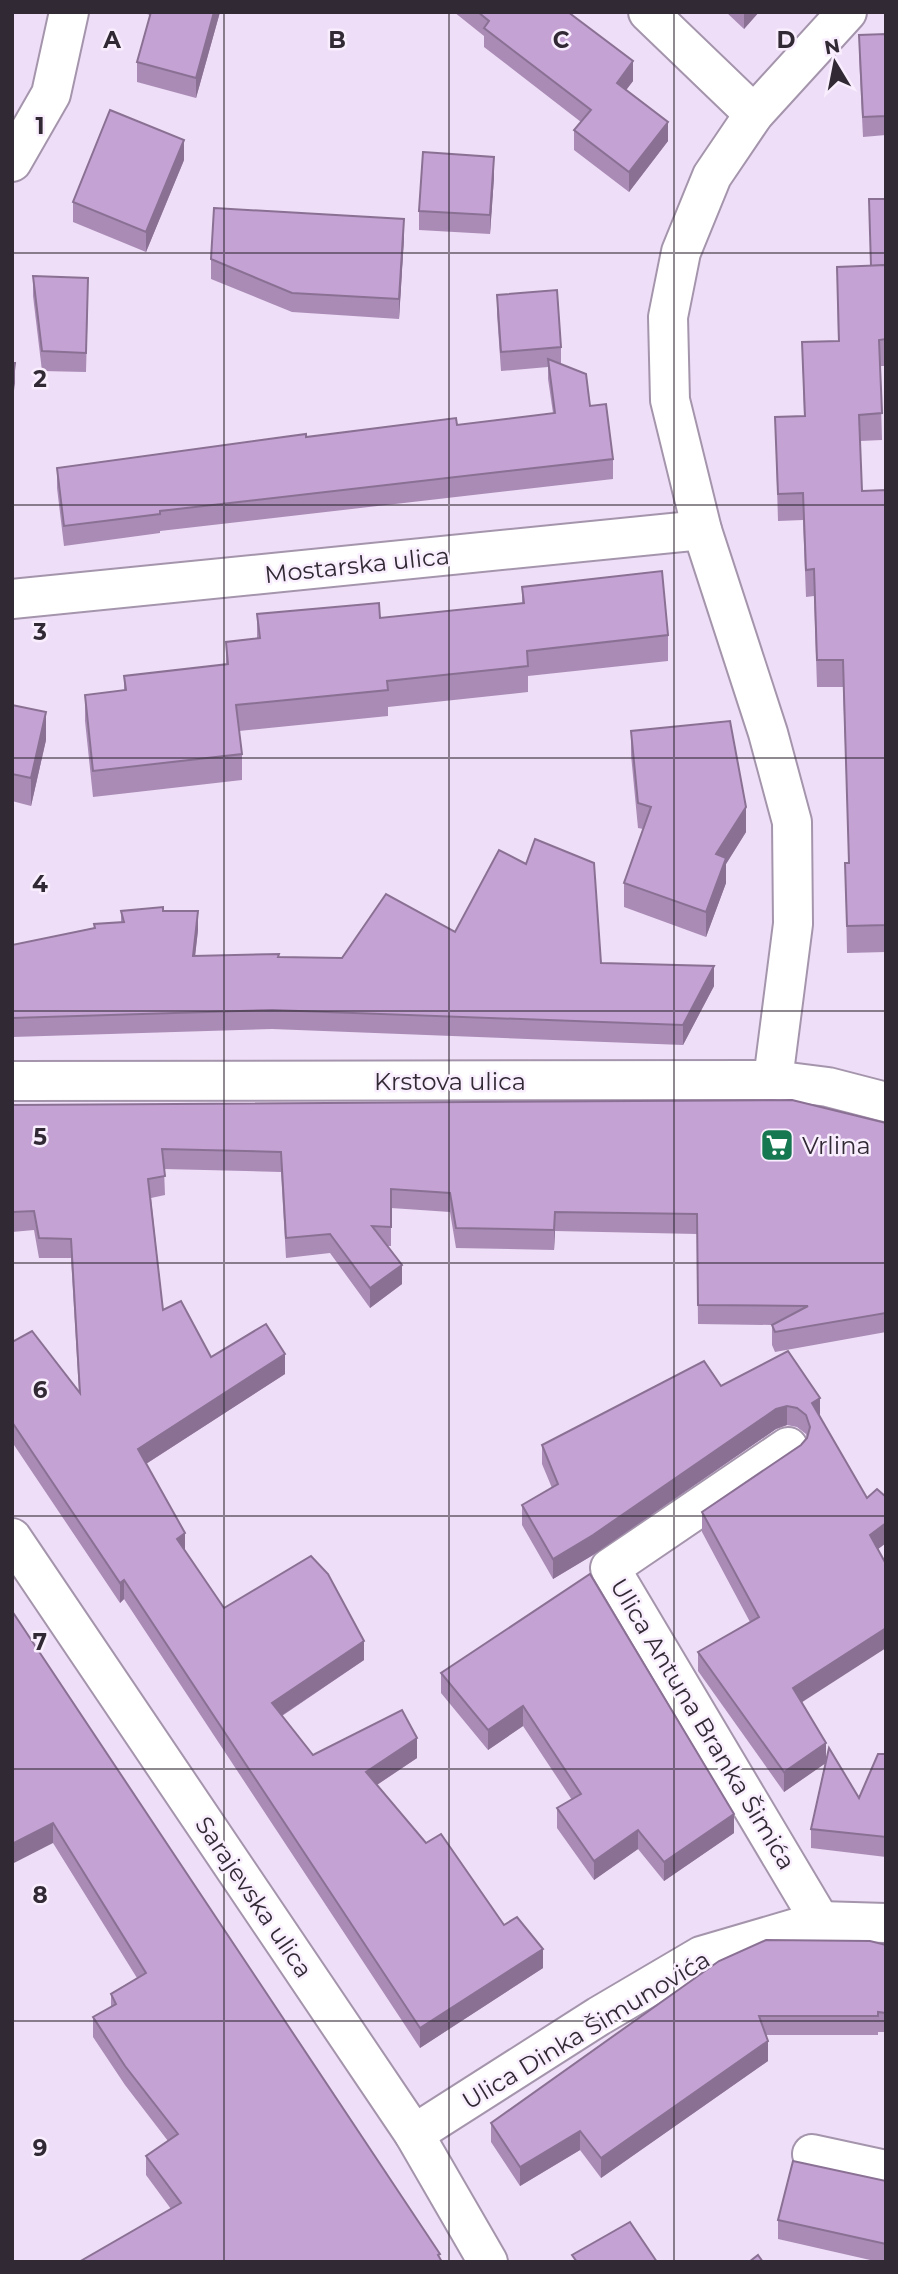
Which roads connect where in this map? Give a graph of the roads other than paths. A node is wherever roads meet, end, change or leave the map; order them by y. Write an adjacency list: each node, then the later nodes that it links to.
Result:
1 (69, 12): 5 (street)
2 (648, 12): 4 (street)
3 (848, 12): 4 (street)
4 (754, 114): 6 (street)
5 (12, 162)
6 (702, 530): 7 (street, Mostarska ulica); 8 (street)
7 (12, 599)
8 (773, 1080): 9 (street, Krstova ulica); 10 (street, Krstova ulica)
9 (12, 1081)
10 (886, 1102)
11 (788, 1447): 13 (street, Ulica Antuna Branka Šimića)
12 (12, 1538): 15 (street, Sarajevska ulica)
13 (820, 1921): 14 (street, Ulica Dinka Šimunovića); 15 (street, Ulica Dinka Šimunovića)
14 (886, 1923)
15 (414, 2134): 18 (street, Sarajevska ulica)
16 (812, 2154): 17 (street)
17 (886, 2170)
18 (488, 2262)

